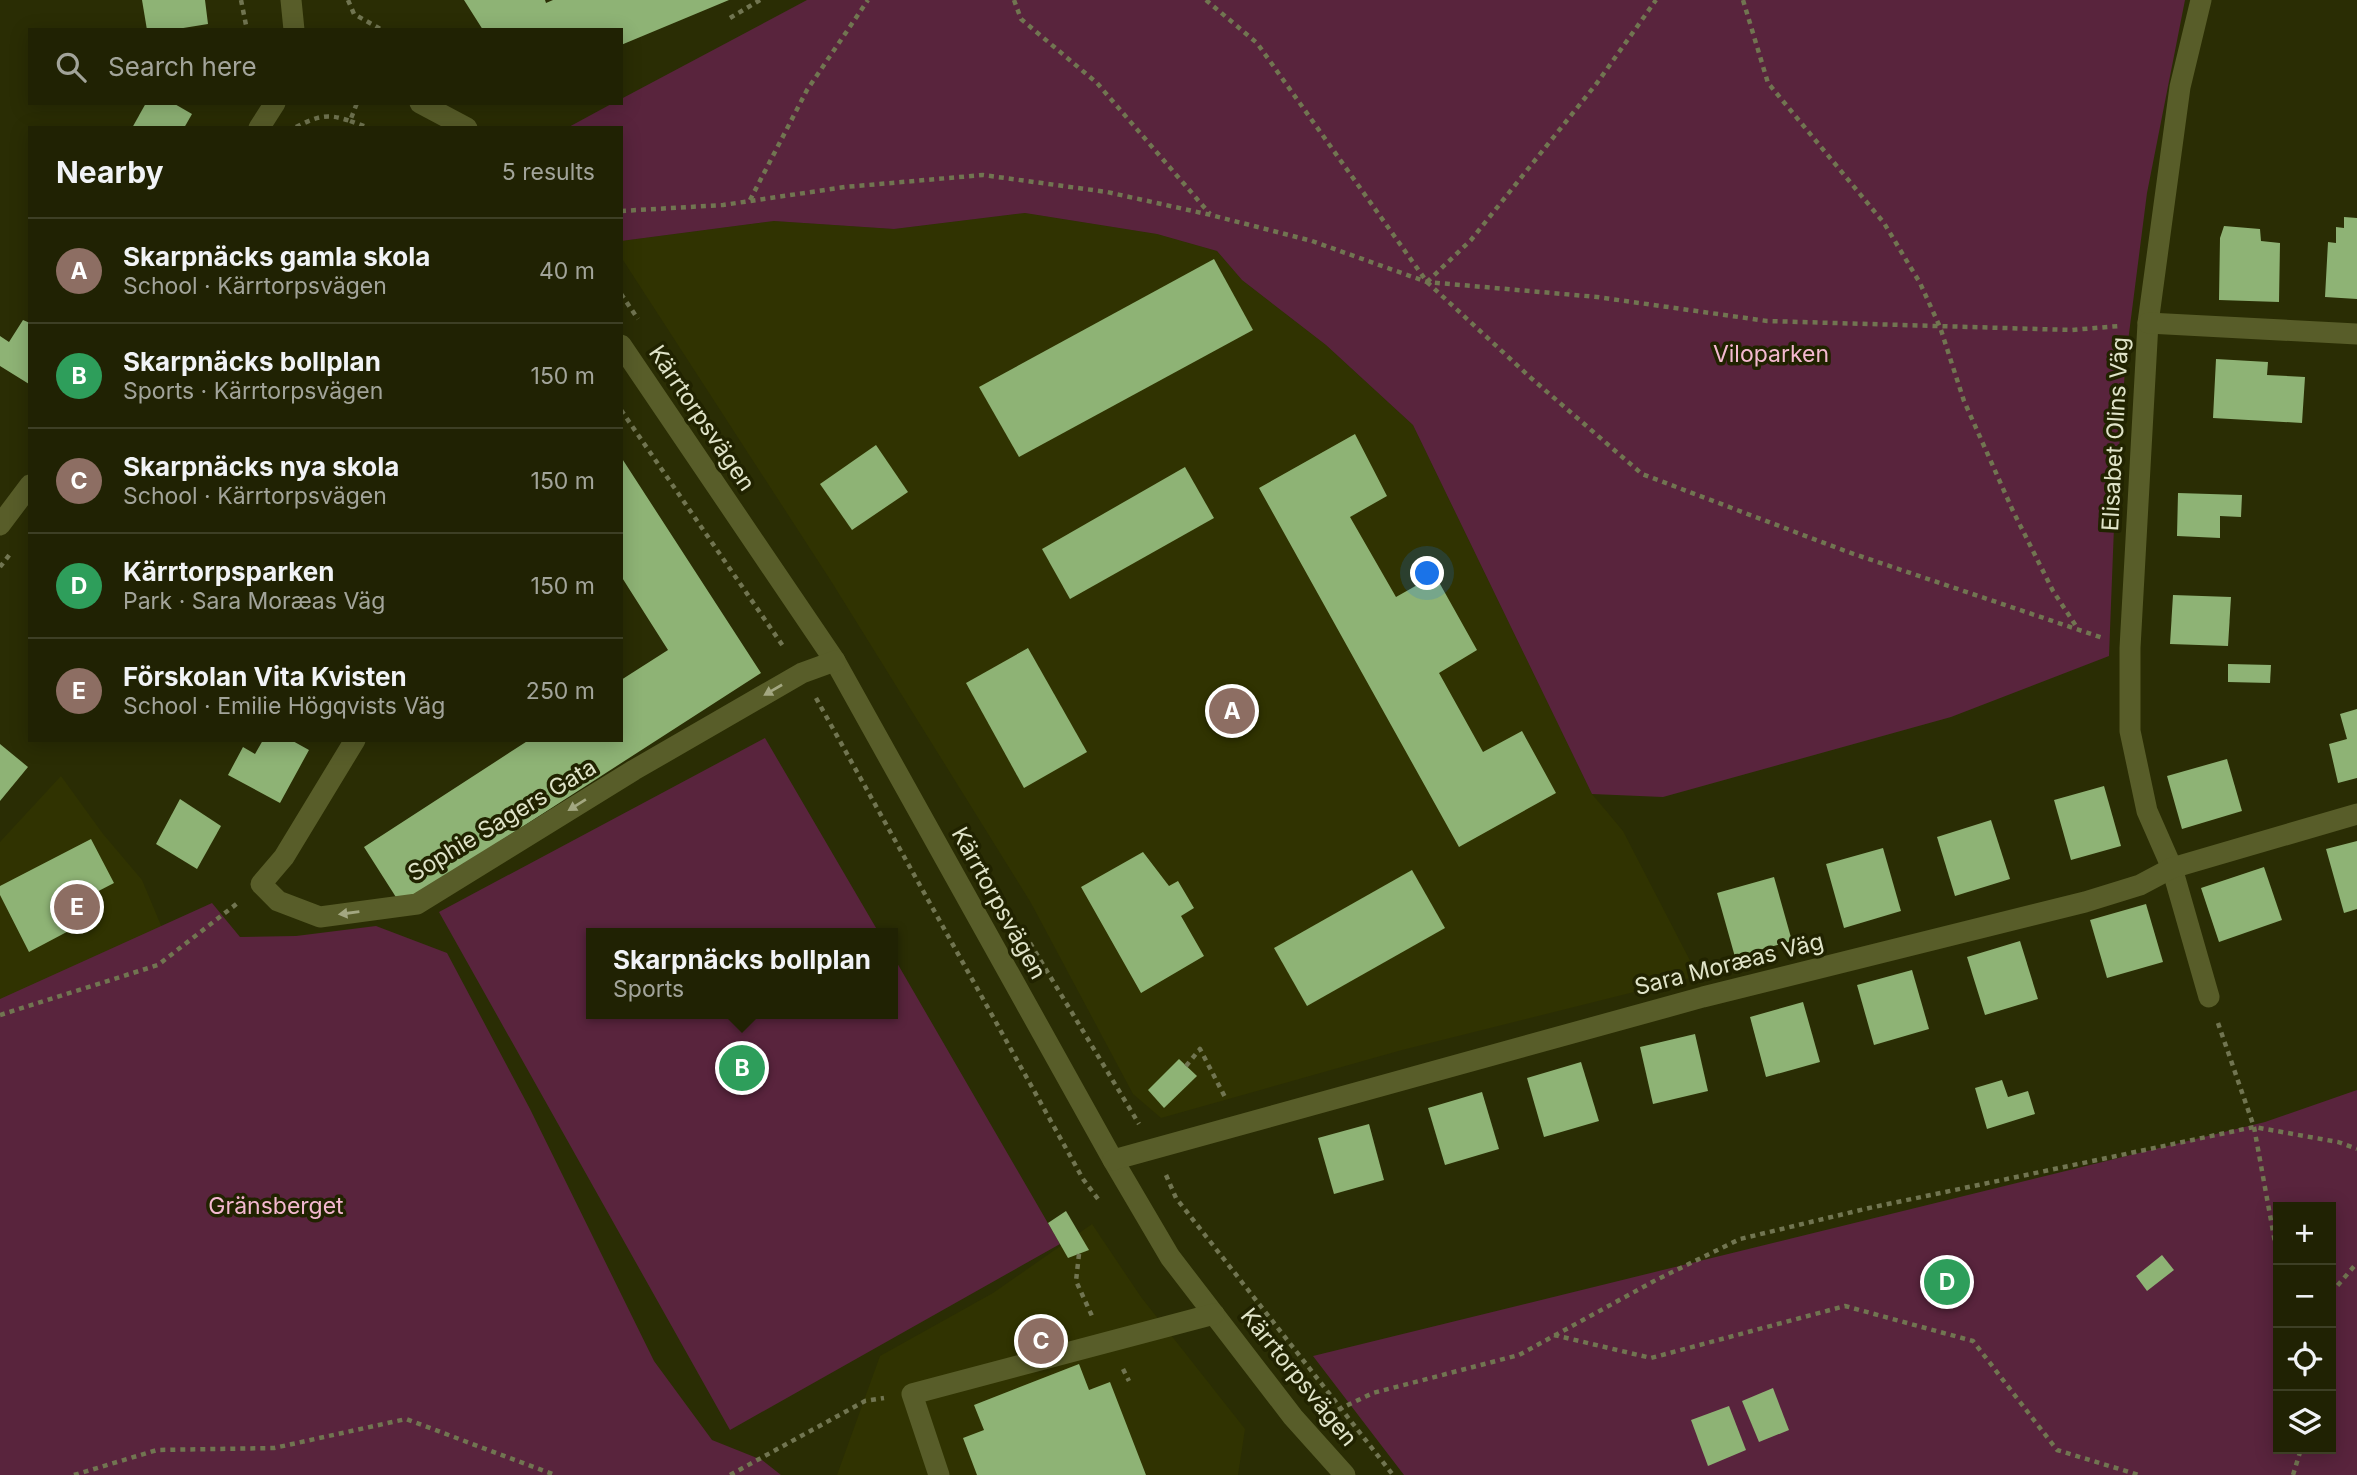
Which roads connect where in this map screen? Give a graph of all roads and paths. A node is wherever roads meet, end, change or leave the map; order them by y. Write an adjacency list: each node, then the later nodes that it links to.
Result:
1 (241, 0): 12 (path)
2 (291, 0): 13 (street)
3 (348, 0): 14 (path)
4 (760, 0): 11 (path)
5 (868, 0): 23 (path)
6 (1014, 0): 25 (path)
7 (1206, 0): 26 (path)
8 (1656, 0): 26 (path)
9 (1743, 0): 28 (path)
10 (2201, 0): 27 (street, Elisabet Olins Väg)
11 (730, 18)
12 (247, 28)
13 (294, 28)
14 (378, 28)
15 (274, 105): 19 (street)
16 (356, 105): 18 (path)
17 (424, 105): 22 (street)
18 (350, 121): 20 (path); 21 (path)
19 (261, 126)
20 (299, 126)
21 (364, 126)
22 (463, 126)
23 (750, 201): 24 (path); 25 (path)
24 (623, 211)
25 (1211, 215): 26 (path)
26 (1427, 282): 28 (path); 33 (path)
27 (2148, 323): 28 (path); 29 (street); 34 (street, Elisabet Olins Väg)
28 (1940, 327): 33 (path)
29 (2357, 334)
30 (623, 348): 35 (street, Kärrtorpsvägen)
31 (28, 488): 32 (street)
32 (0, 525)
33 (2079, 629): 34 (path)
34 (2130, 648): 38 (street, Elisabet Olins Väg)
35 (835, 662): 39 (street, Sophie Sagers Gata, one-way to 39); 46 (street, Kärrtorpsvägen)
36 (354, 742): 39 (street)
37 (2357, 814): 38 (street, Sara Moræas Väg)
38 (2172, 868): 40 (street, Elisabet Olins Väg); 43 (street, Sara Moræas Väg)
39 (261, 884): 41 (path)
40 (2210, 997): 44 (path)
41 (0, 1015)
42 (1186, 1066): 43 (path)
43 (1240, 1124): 46 (street, Sara Moræas Väg)
44 (2254, 1127): 45 (path); 47 (path); 51 (path)
45 (2357, 1149)
46 (1112, 1160): 50 (street, Kärrtorpsvägen)
47 (2273, 1232)
48 (2357, 1263): 49 (path)
49 (2336, 1287)
50 (1214, 1314): 52 (street); 53 (street, Kärrtorpsvägen)
51 (1553, 1335): 53 (path); 60 (path)
52 (912, 1394): 57 (path); 58 (street)
53 (1304, 1429): 59 (street, Kärrtorpsvägen)
54 (2299, 1454): 61 (path)
55 (74, 1475): 56 (path)
56 (555, 1475)
57 (730, 1475)
58 (939, 1475)
59 (1345, 1475)
60 (2139, 1475)
61 (2293, 1475)

